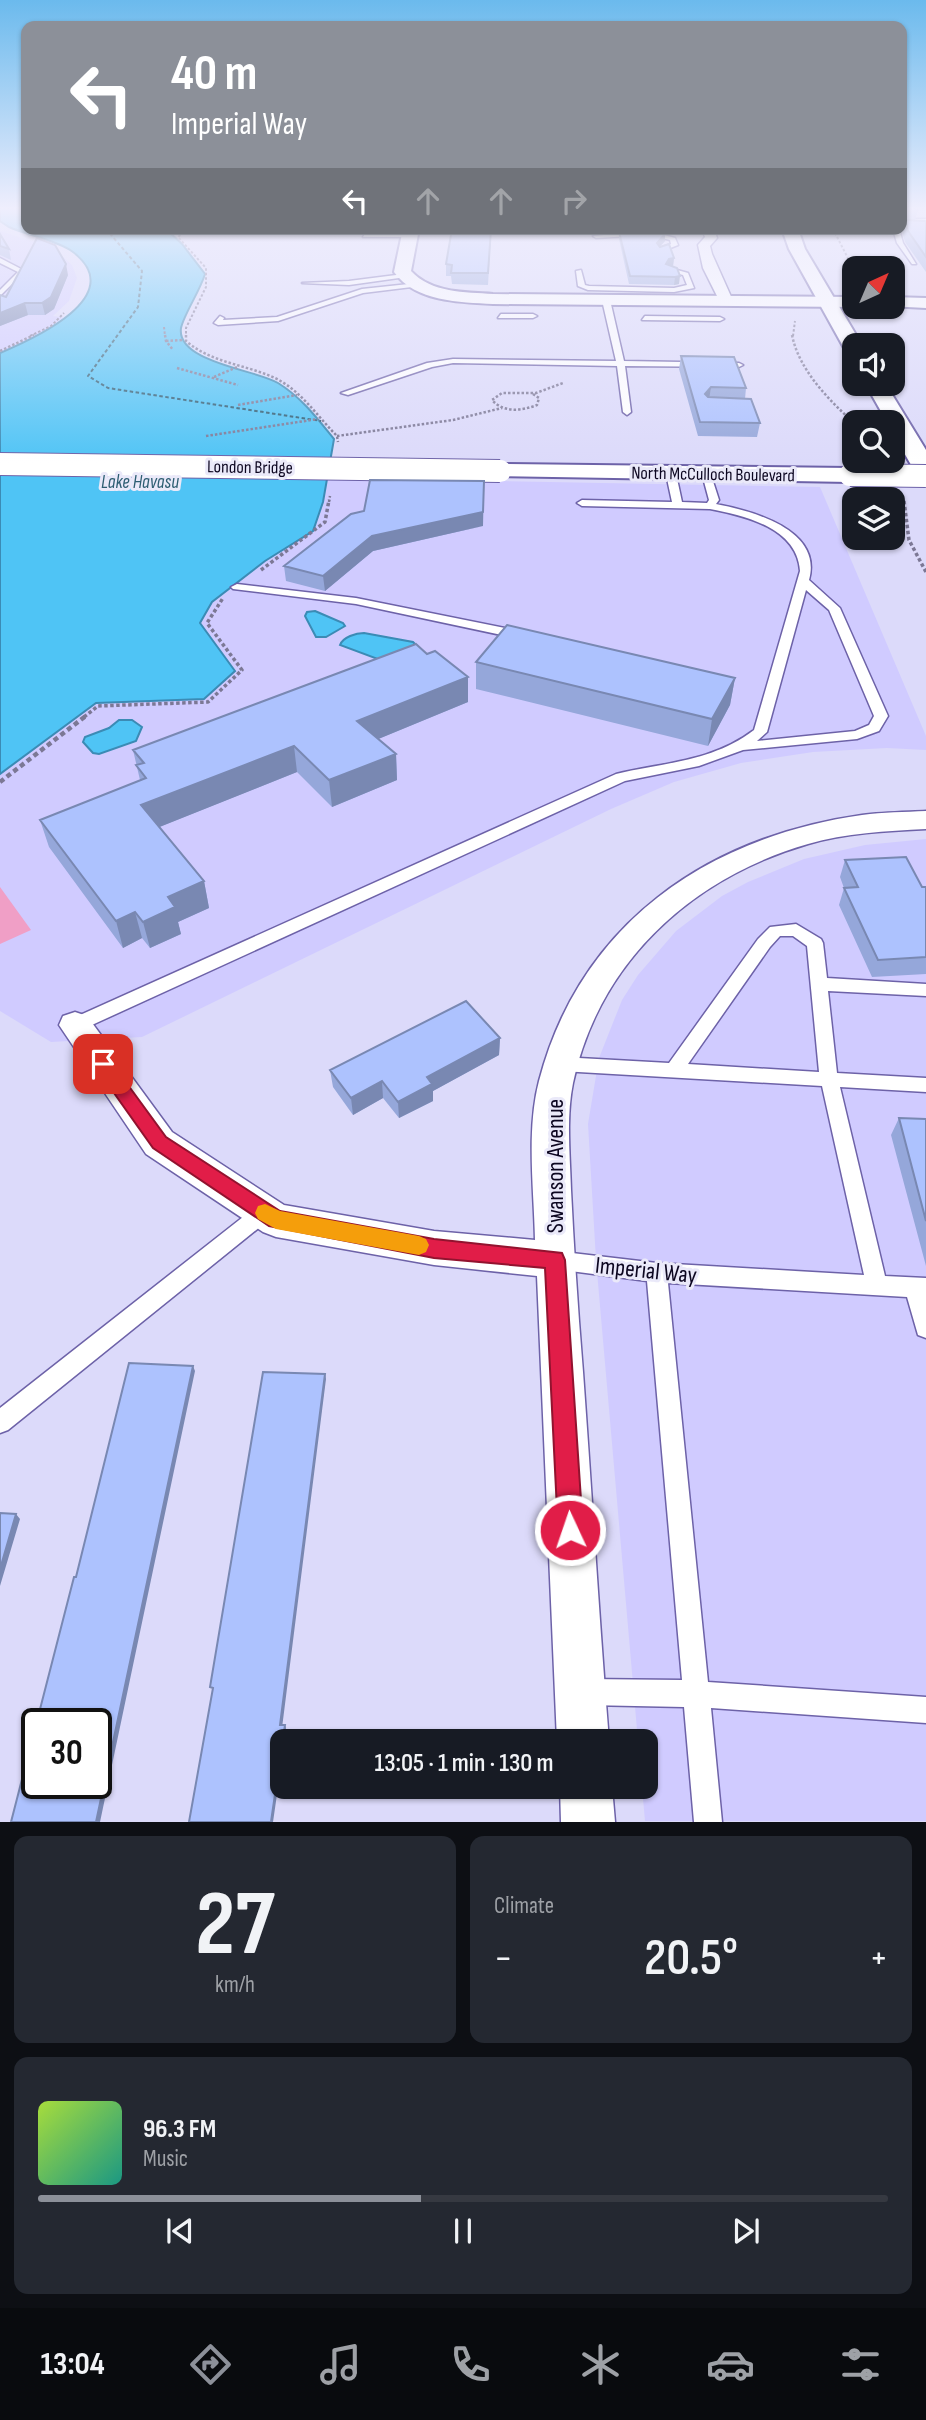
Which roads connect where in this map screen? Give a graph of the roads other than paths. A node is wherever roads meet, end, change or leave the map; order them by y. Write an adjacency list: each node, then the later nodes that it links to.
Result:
1 (353, 293): 13 (lane)
2 (455, 293): 5 (main road)
3 (718, 293): 10 (street)
4 (822, 293): 6 (main road)
5 (606, 300): 10 (main road); 16 (lane)
6 (827, 302): 7 (main road); 10 (main road); 15 (main road)
7 (842, 302)
8 (905, 302): 9 (main road)
9 (926, 303)
10 (723, 310): 14 (lane)
11 (500, 316): 12 (lane)
12 (533, 316)
13 (220, 318)
14 (645, 318)
15 (845, 333)
16 (621, 364): 17 (lane); 18 (lane); 20 (lane)
17 (739, 365)
18 (345, 393)
19 (883, 396): 22 (main road)
20 (627, 412)
21 (0, 464): 23 (main road, London Bridge, bridge)
22 (926, 470)
23 (500, 471): 24 (main road, North McCulloch Boulevard)
24 (671, 474): 25 (main road, North McCulloch Boulevard); 28 (lane)
25 (707, 474): 26 (main road, North McCulloch Boulevard, bridge); 29 (lane)
26 (926, 477)
27 (582, 503): 28 (lane)
28 (678, 505): 29 (lane)
29 (710, 506): 30 (lane)
30 (803, 581): 33 (lane); 33 (lane)
31 (237, 587): 32 (lane)
32 (536, 638)
33 (744, 746): 37 (lane)
34 (926, 820): 38 (street, Swanson Avenue)
35 (819, 984): 36 (lane); 39 (lane); 40 (lane)
36 (926, 990)
37 (75, 1025): 42 (street, Imperial Way)
38 (561, 1064): 39 (lane); 43 (street, Swanson Avenue)
39 (673, 1071): 40 (lane)
40 (829, 1078): 41 (lane); 45 (lane)
41 (926, 1085)
42 (264, 1212): 43 (street, Imperial Way); 48 (lane)
43 (555, 1260): 44 (lane, Imperial Way); 49 (street, Swanson Avenue)
44 (657, 1273): 45 (lane, Imperial Way); 50 (lane)
45 (877, 1285): 46 (lane, Imperial Way)
46 (920, 1288): 47 (lane)
47 (926, 1328)
48 (0, 1422)
49 (580, 1692): 50 (lane); 52 (street, Swanson Avenue)
50 (696, 1694): 51 (lane); 55 (lane)
51 (926, 1710)
52 (582, 1729)
53 (587, 1799): 54 (street)
54 (588, 1822)
55 (708, 1822)

